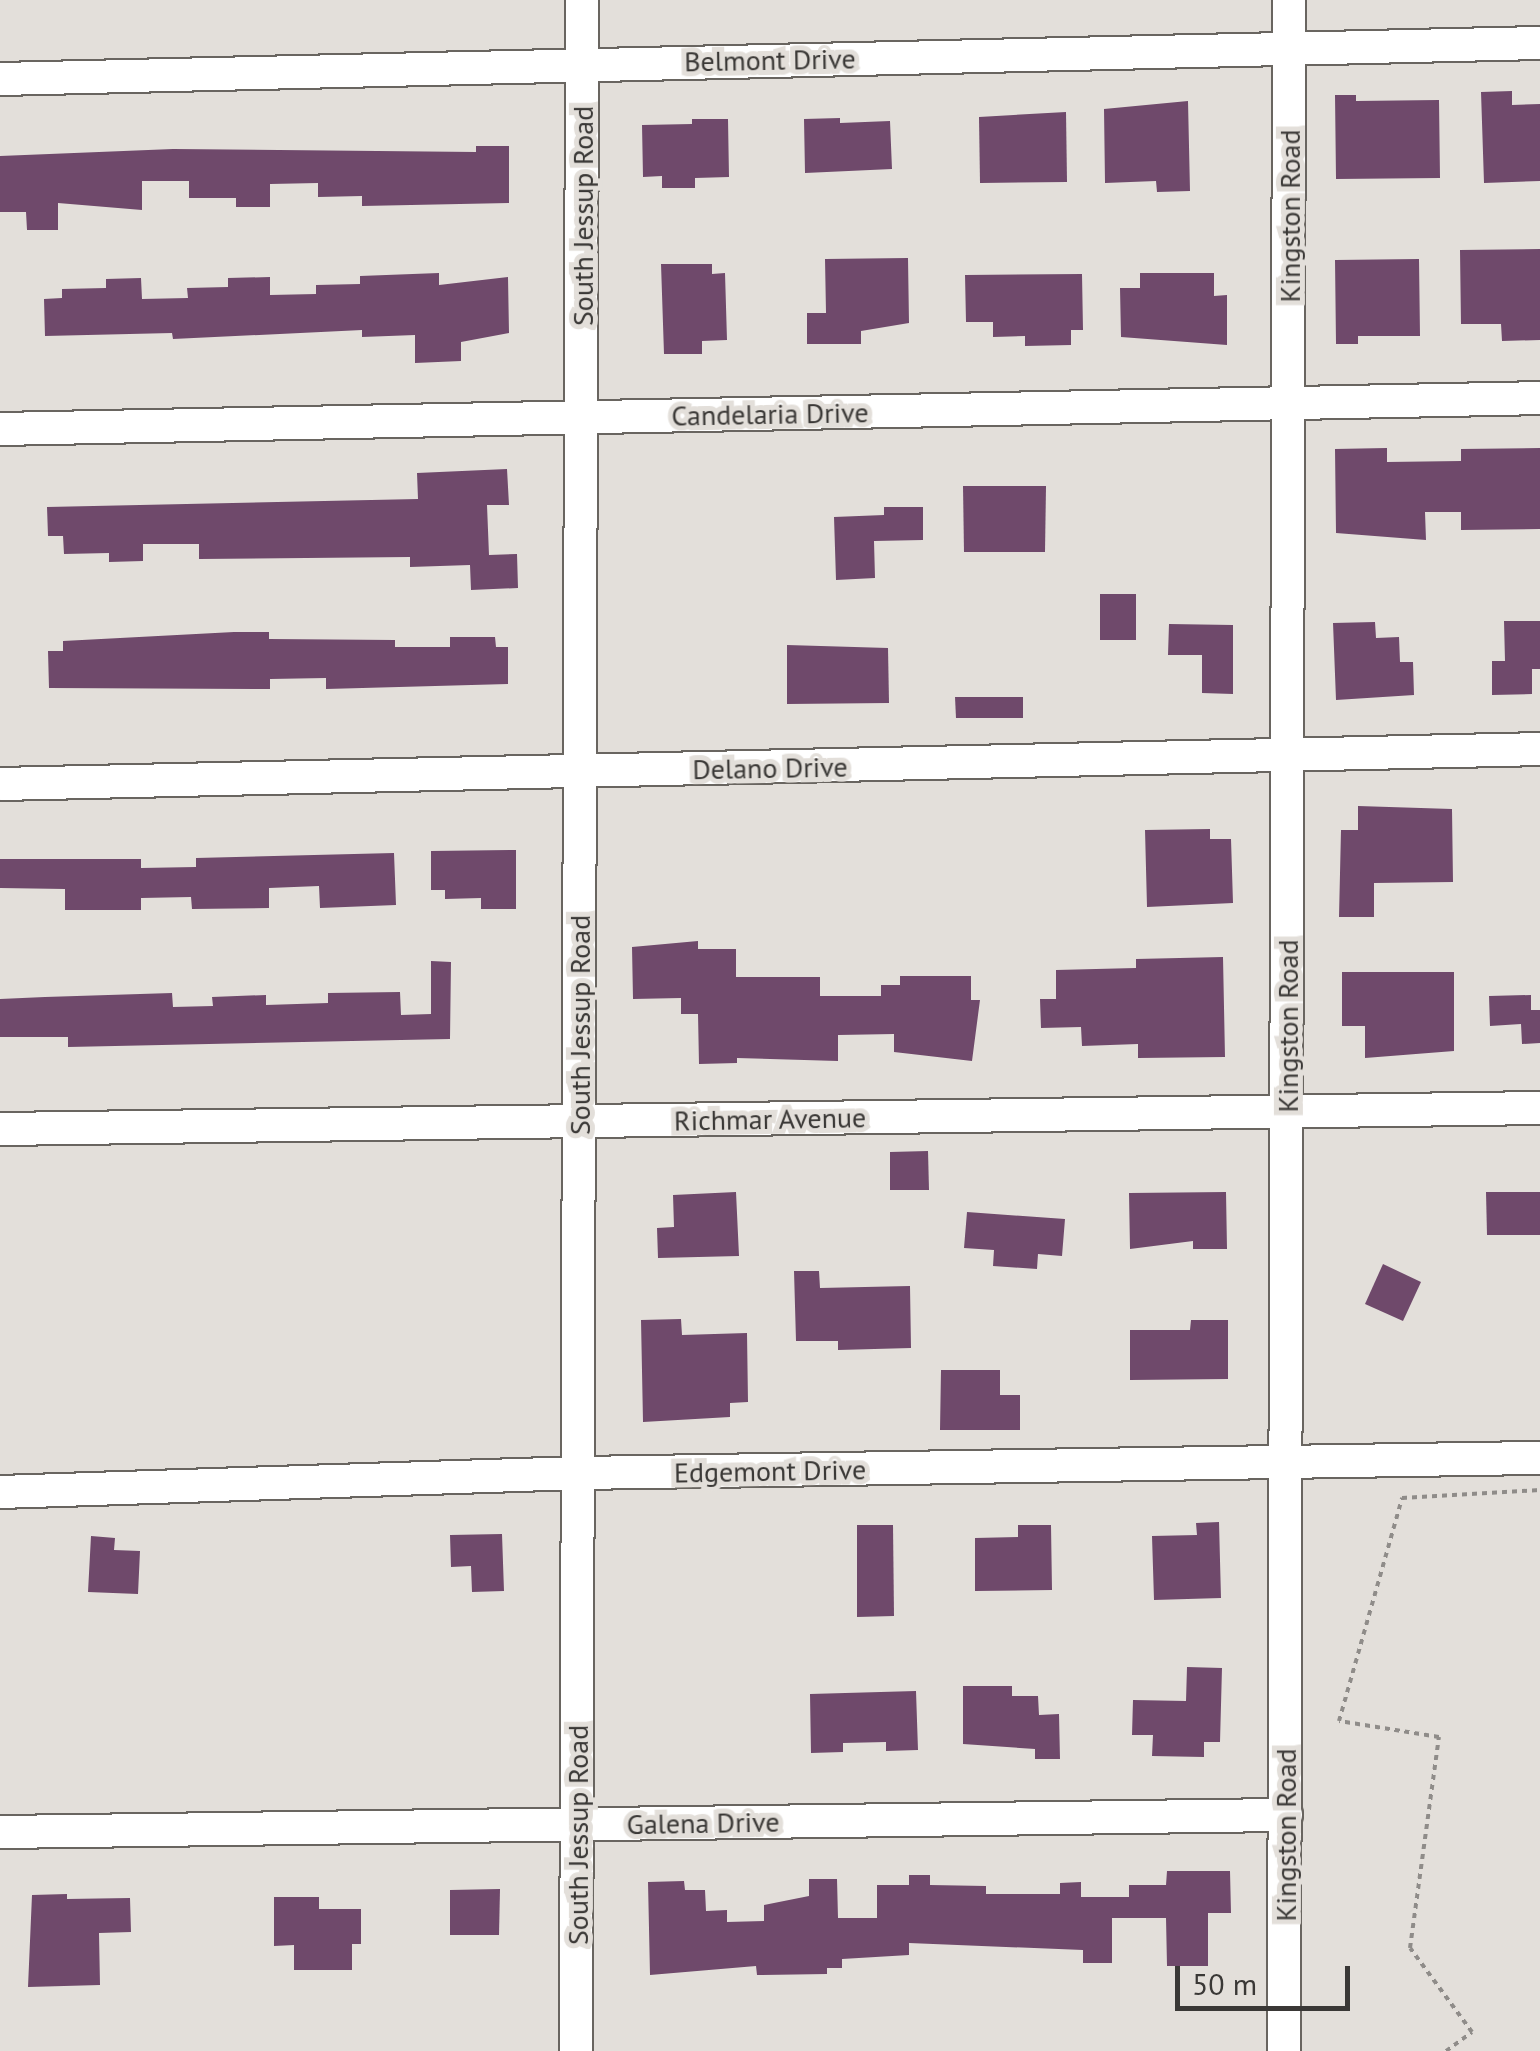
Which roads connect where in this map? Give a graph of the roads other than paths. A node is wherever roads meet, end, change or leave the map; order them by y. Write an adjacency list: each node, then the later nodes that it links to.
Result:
1 (582, 0): 5 (street, South Jessup Road)
2 (1289, 0): 4 (street, Kingston Road)
3 (1540, 44): 4 (street, Belmont Drive)
4 (1289, 49): 5 (street, Belmont Drive); 8 (street, Kingston Road)
5 (583, 65): 6 (street, Belmont Drive); 9 (street, South Jessup Road)
6 (0, 78)
7 (1540, 398): 8 (street, Candelaria Drive)
8 (1290, 404): 9 (street, Candelaria Drive); 12 (street, Kingston Road)
9 (583, 418): 10 (street, Candelaria Drive); 13 (street, South Jessup Road)
10 (0, 429)
11 (1540, 749): 12 (street, Delano Drive)
12 (1287, 756): 13 (street, Delano Drive); 16 (street, Kingston Road)
13 (579, 772): 14 (street, Delano Drive); 17 (street, South Jessup Road)
14 (0, 784)
15 (1540, 1108): 16 (street, Richmar Avenue)
16 (1288, 1112): 17 (street, Richmar Avenue); 20 (street, Kingston Road)
17 (580, 1122): 18 (street, Richmar Avenue); 21 (street, South Jessup Road)
18 (0, 1129)
19 (1540, 1458): 20 (street, Edgemont Drive)
20 (1290, 1464): 21 (street, Edgemont Drive); 23 (street, Kingston Road)
21 (580, 1473): 22 (street, Edgemont Drive); 24 (street, South Jessup Road)
22 (0, 1492)
23 (1286, 1816): 24 (street, Galena Drive); 27 (street, Kingston Road)
24 (579, 1825): 25 (street, Galena Drive); 26 (street, South Jessup Road)
25 (0, 1832)
26 (576, 2051)
27 (1284, 2051)

